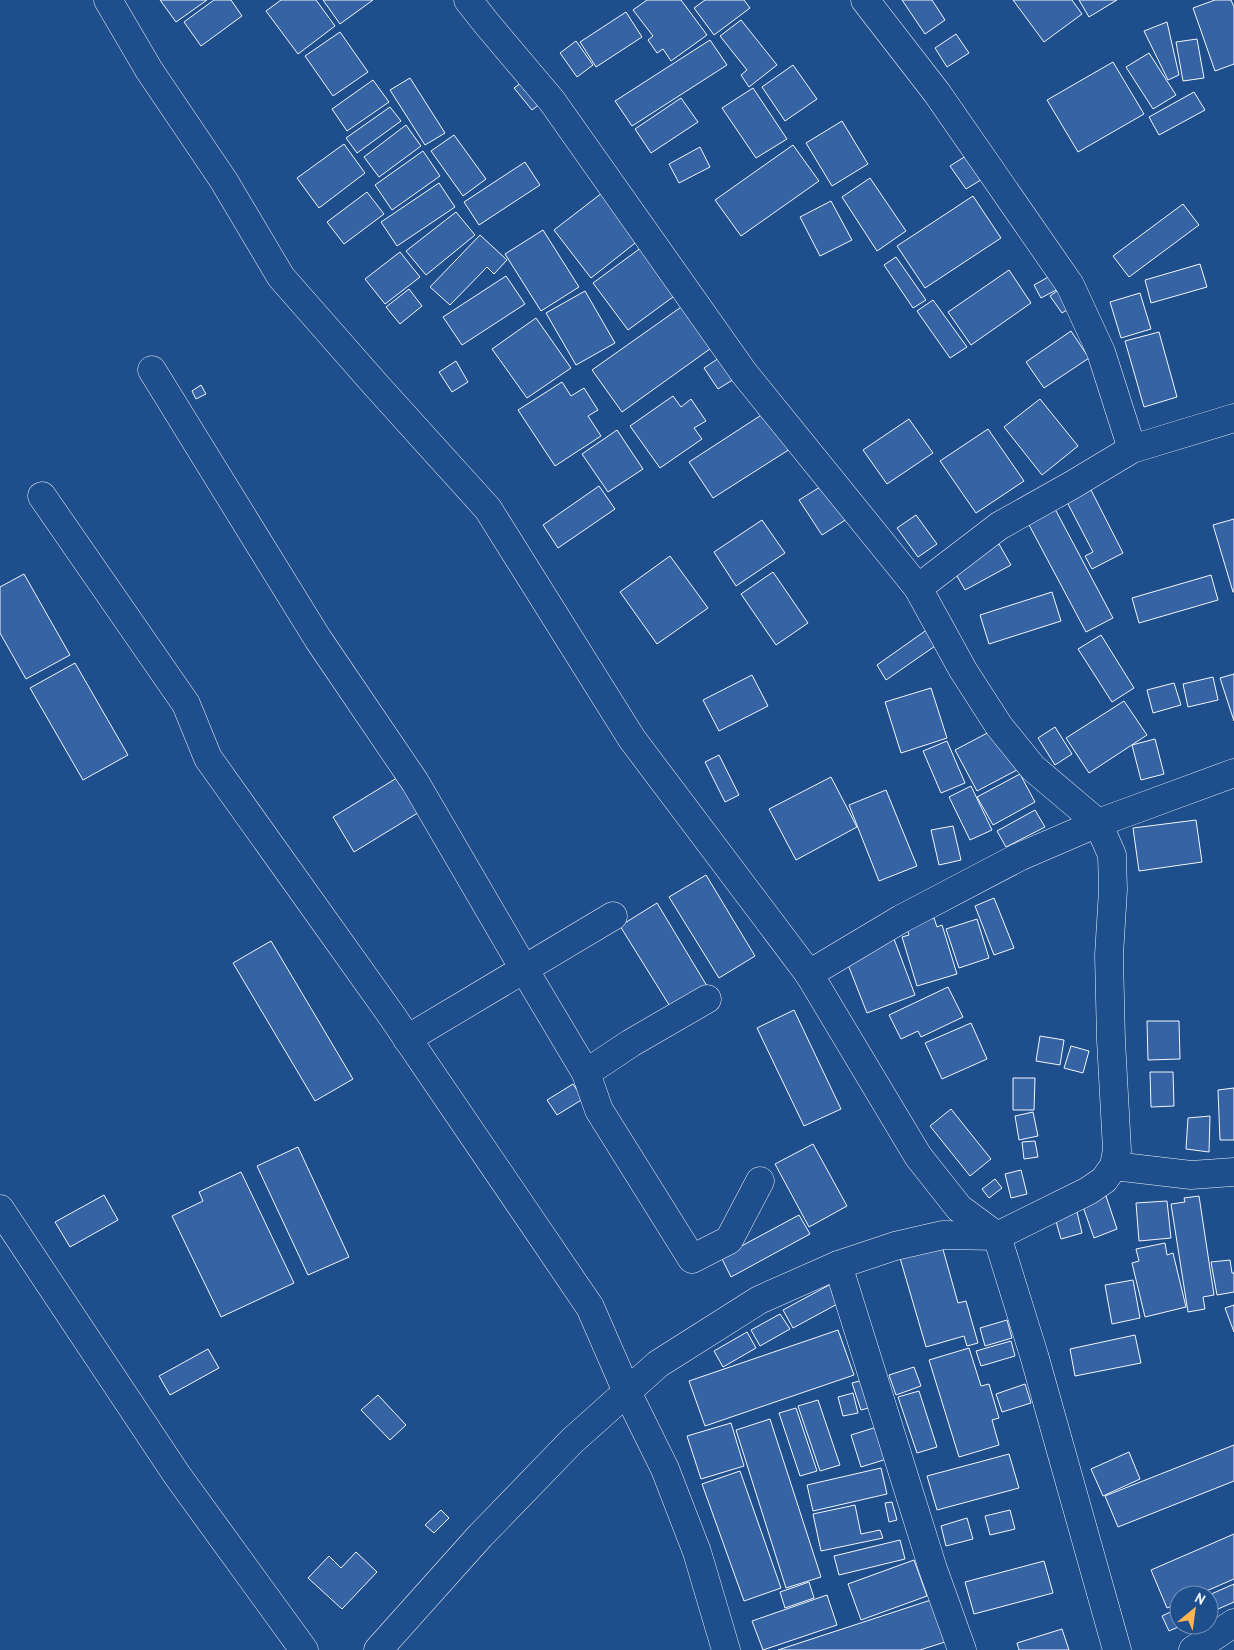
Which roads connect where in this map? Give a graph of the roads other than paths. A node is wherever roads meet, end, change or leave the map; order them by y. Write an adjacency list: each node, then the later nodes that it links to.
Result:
1 (108, 0): 13 (street)
2 (468, 0): 8 (street)
3 (865, 0): 6 (street)
4 (152, 370): 12 (street)
5 (1234, 418): 6 (street)
6 (1132, 449): 8 (street)
7 (42, 496): 15 (street)
8 (918, 588): 10 (street)
9 (1234, 773): 10 (street)
10 (1098, 823): 13 (street); 17 (street)
11 (614, 916): 12 (street)
12 (524, 969): 15 (street); 16 (street)
13 (809, 974): 21 (street)
14 (707, 999): 16 (street)
15 (407, 1039): 23 (street)
16 (586, 1073): 19 (street)
17 (1114, 1166): 18 (street); 21 (street)
18 (1234, 1172)
19 (760, 1181)
20 (0, 1209): 25 (street)
21 (997, 1236): 22 (street); 29 (street)
22 (838, 1265): 23 (street); 28 (street)
23 (627, 1392): 26 (street); 27 (street)
24 (1234, 1623): 30 (street)
25 (304, 1650)
26 (378, 1650)
27 (726, 1650)
28 (962, 1650)
29 (1117, 1650)
30 (1193, 1650)

